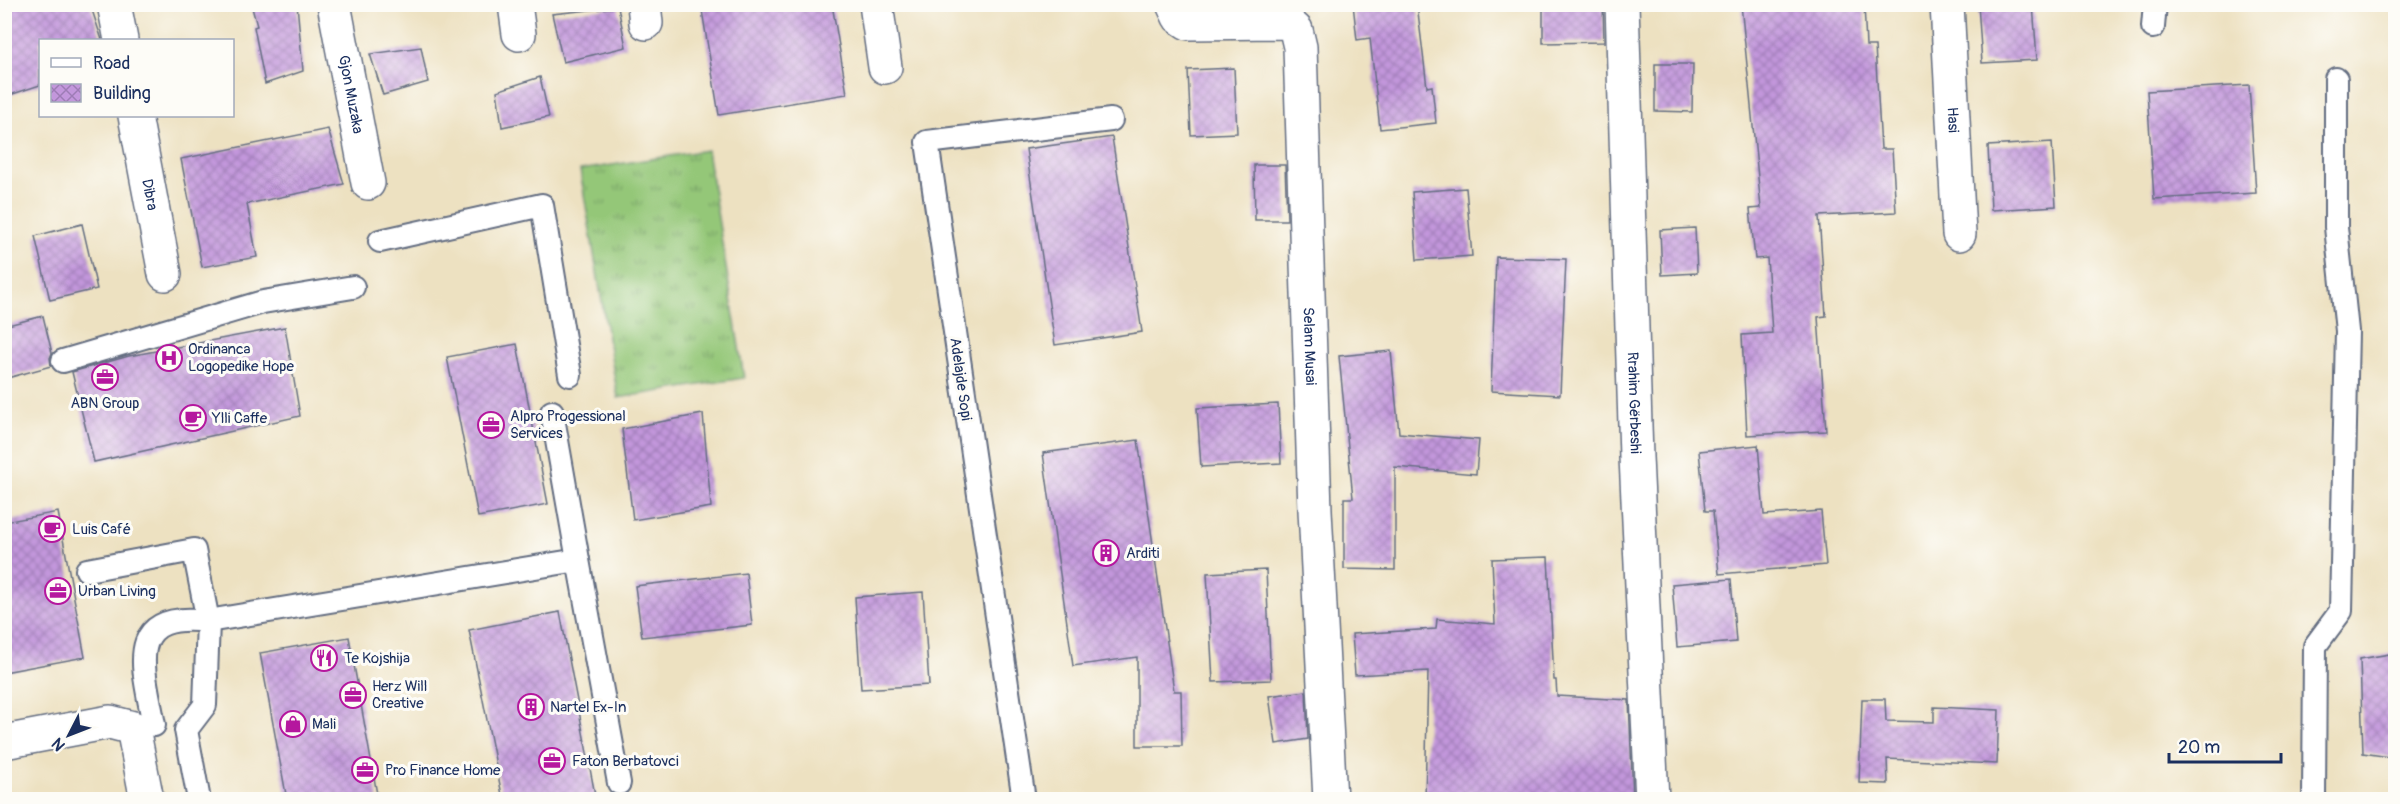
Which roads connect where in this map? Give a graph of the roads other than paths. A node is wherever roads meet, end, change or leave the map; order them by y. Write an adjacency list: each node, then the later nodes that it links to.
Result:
1 (114, 4): 9 (street)
2 (334, 4): 14 (street, Gjon Muzaka)
3 (876, 4): 10 (street)
4 (1173, 4): 31 (street, Selam Musai)
5 (1622, 4): 32 (street, Rrahim Gërbeshi)
6 (1947, 4): 15 (street, Hasi)
7 (2155, 4): 8 (lane)
8 (2153, 27)
9 (121, 39)
10 (885, 67)
11 (2336, 79): 33 (lane)
12 (135, 117): 17 (street, Dibra)
13 (1111, 120): 30 (lane, Adelajde Sopi)
14 (368, 183)
15 (1959, 234)
16 (380, 241): 20 (lane)
17 (165, 274)
18 (353, 287): 19 (lane)
19 (63, 361)
20 (570, 375)
21 (552, 412): 22 (lane)
22 (578, 560): 24 (lane); 27 (lane)
23 (87, 570): 24 (lane)
24 (207, 621): 25 (lane); 29 (lane)
25 (154, 725)
26 (4, 742): 28 (street)
27 (619, 783)
28 (147, 800)
29 (199, 800)
30 (1024, 800)
31 (1330, 800)
32 (1652, 800)
33 (2314, 800)

